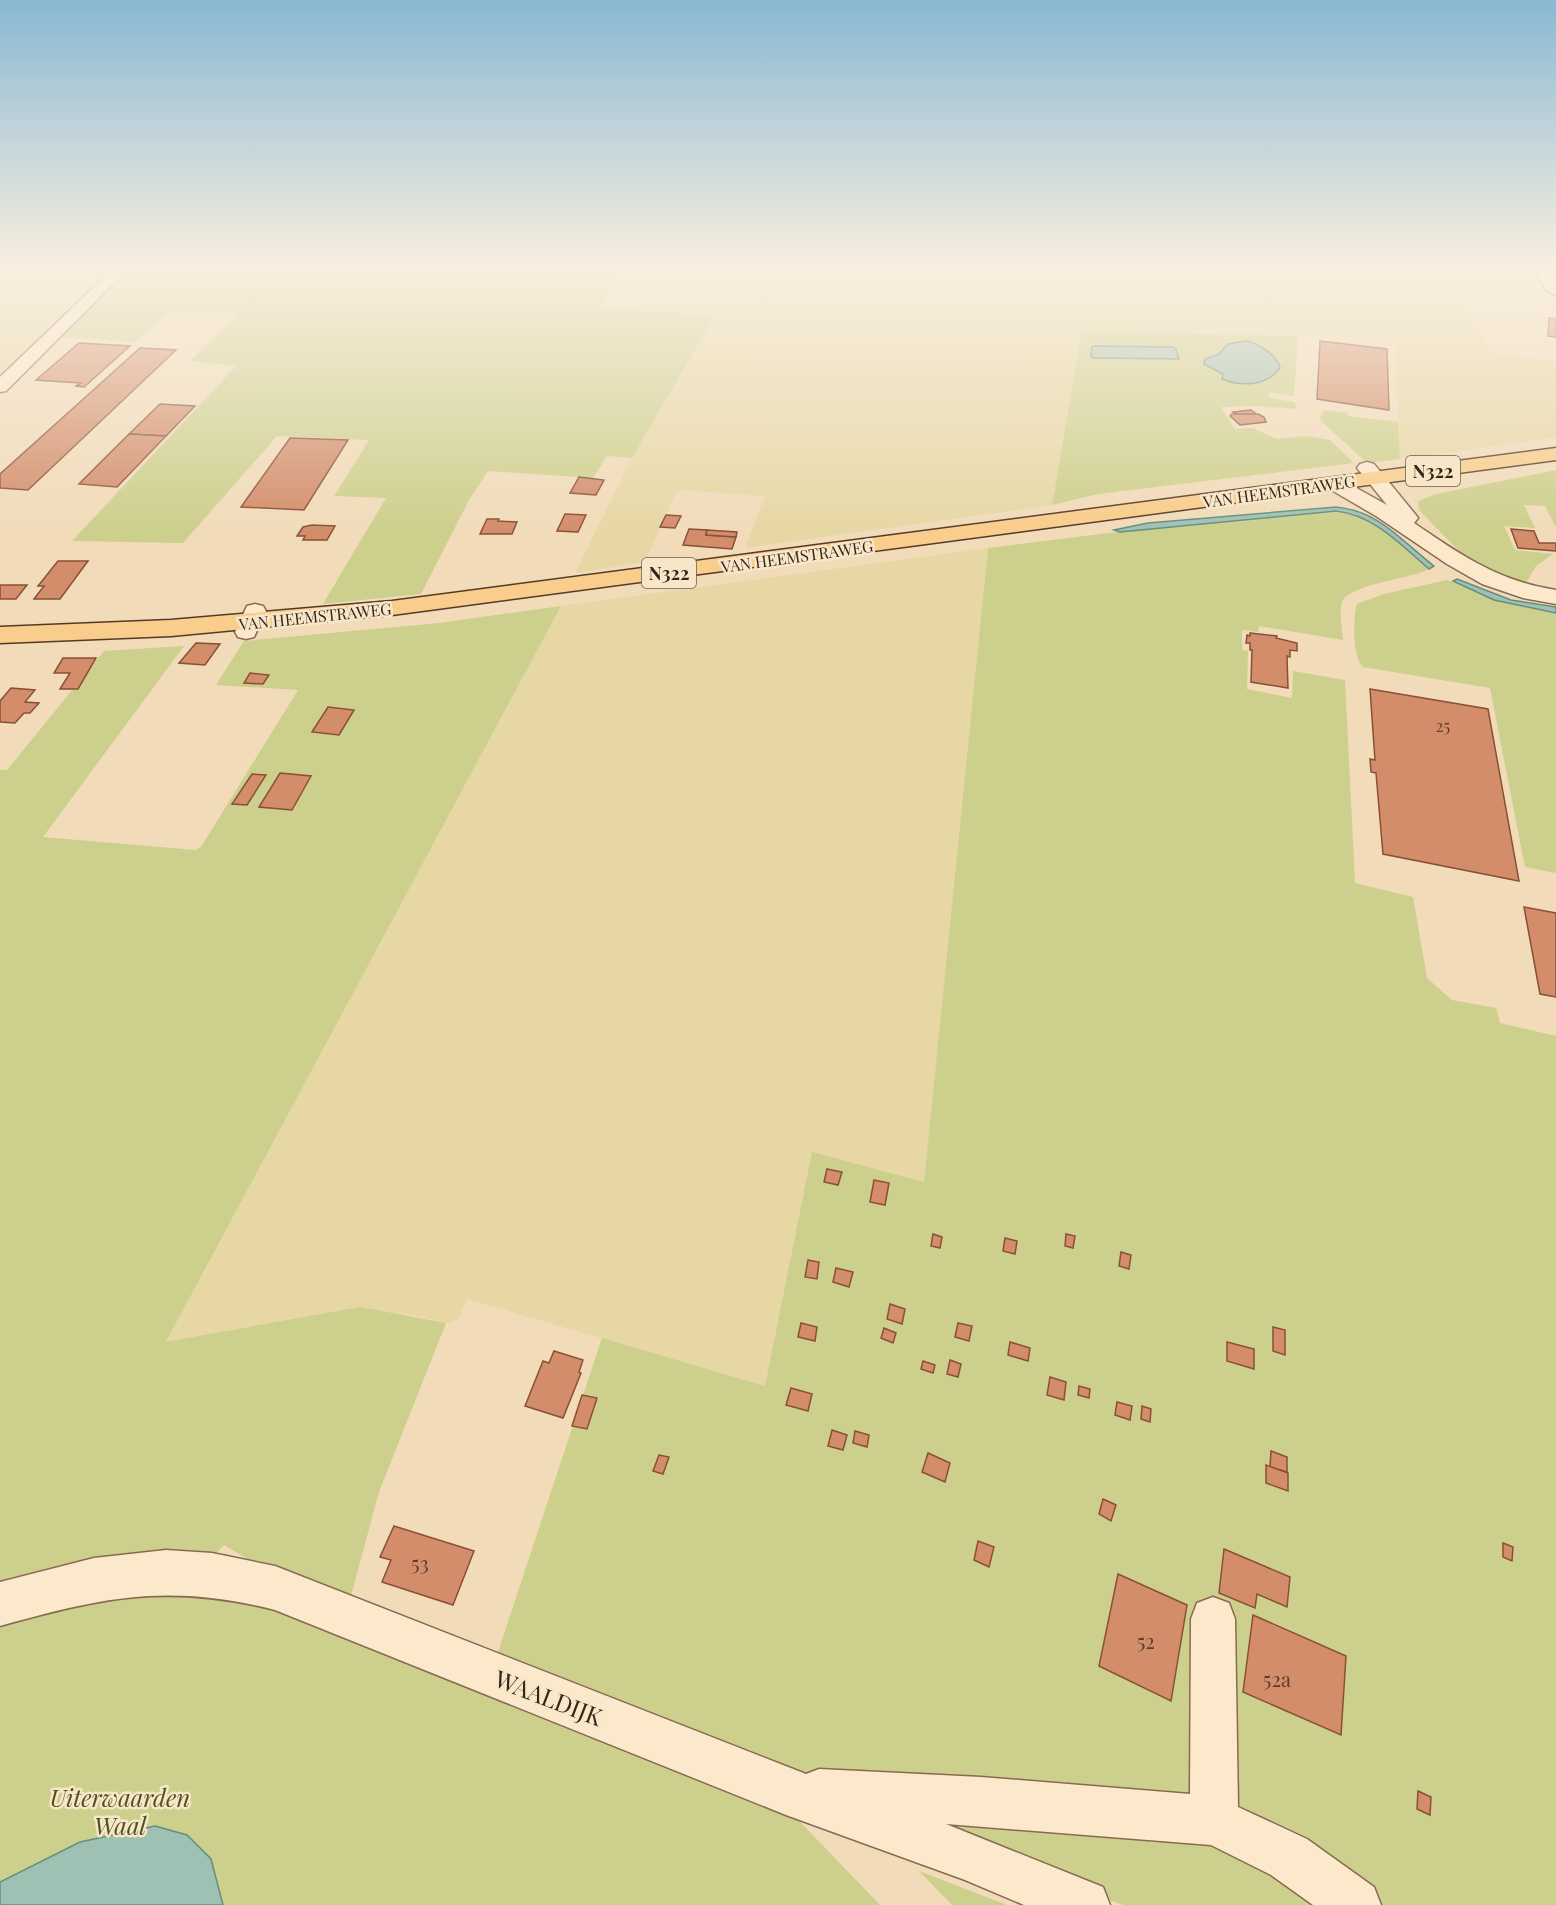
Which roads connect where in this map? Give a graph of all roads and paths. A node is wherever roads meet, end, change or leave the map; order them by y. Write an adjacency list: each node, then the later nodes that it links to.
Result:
1 (32, 356): 2 (street)
2 (0, 387)
3 (1556, 454): 4 (main road, VAN HEEMSTRAWEG / N322)
4 (1371, 474): 5 (main road, VAN HEEMSTRAWEG / N322); 6 (street)
5 (1335, 484): 6 (street); 8 (main road, VAN HEEMSTRAWEG / N322)
6 (1427, 542): 7 (street)
7 (1556, 597)
8 (2, 638)
9 (0, 1604): 11 (street, WAALDIJK)
10 (1213, 1618): 12 (street)
11 (786, 1791): 12 (street); 13 (street, WAALDIJK)
12 (1214, 1821): 14 (street)
13 (1085, 1905)
14 (1356, 1905)

